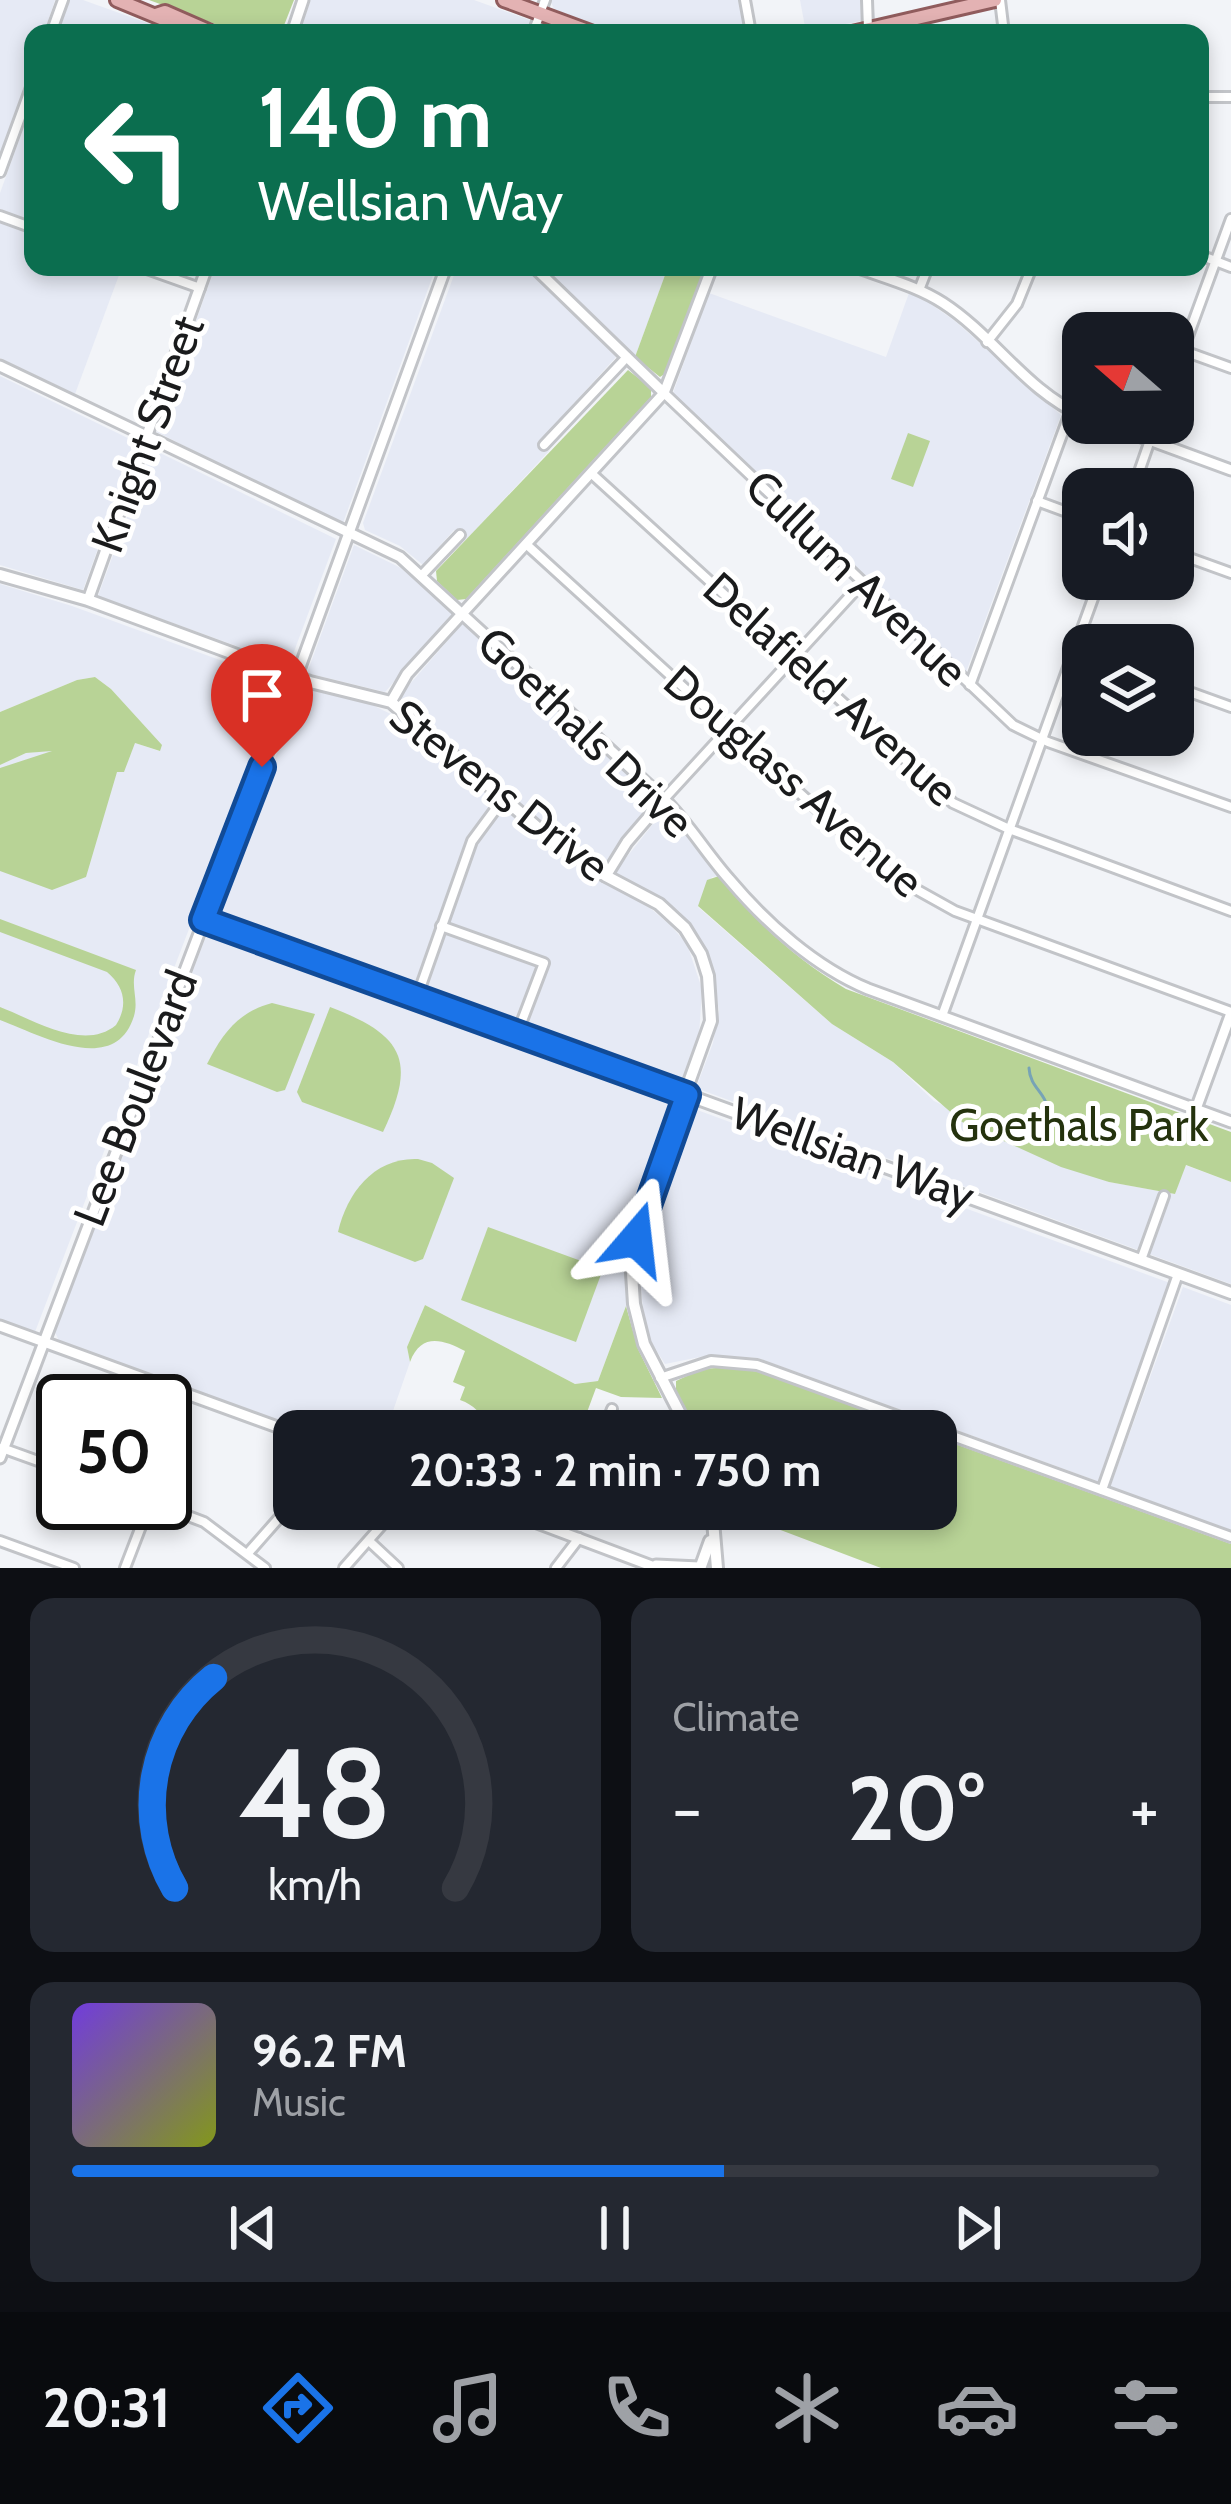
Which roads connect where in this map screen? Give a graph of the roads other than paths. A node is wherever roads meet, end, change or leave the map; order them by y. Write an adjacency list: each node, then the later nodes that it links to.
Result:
1 (117, 0): 5 (main road)
2 (504, 0): 4 (main road)
3 (998, 0): 9 (main road)
4 (543, 7): 8 (main road)
5 (156, 15): 6 (main road); 7 (main road)
6 (170, 24)
7 (194, 24)
8 (576, 24)
9 (890, 24)
10 (24, 107): 11 (street)
11 (0, 172)
12 (1231, 219): 14 (street)
13 (1209, 258): 14 (street)
14 (1216, 261): 15 (street); 26 (street)
15 (1231, 267)
16 (166, 276): 24 (street)
17 (204, 276): 24 (street, Knight Street)
18 (443, 276): 42 (street, Lee Boulevard)
19 (543, 276): 29 (street, Cullum Avenue)
20 (709, 276): 32 (street)
21 (881, 276): 25 (street)
22 (924, 276): 25 (street)
23 (1028, 276): 27 (street)
24 (200, 288): 35 (street, Knight Street)
25 (919, 290): 27 (street)
26 (1194, 312)
27 (987, 342): 33 (street)
28 (1194, 354): 31 (street)
29 (627, 357): 32 (street, Cullum Avenue); 37 (street)
30 (0, 366): 35 (street, Goethals Drive)
31 (1231, 368)
32 (664, 393): 39 (street); 49 (street, Cullum Avenue)
33 (1062, 404)
34 (1062, 433): 40 (street)
35 (146, 437): 42 (street, Goethals Drive); 50 (street, Knight Street)
36 (1161, 444): 38 (street)
37 (544, 446)
38 (1231, 470)
39 (592, 474): 44 (street); 52 (street, Delafield Avenue)
40 (1036, 501): 41 (street); 54 (street)
41 (1062, 510)
42 (348, 535): 48 (street, Goethals Drive); 53 (street, Lee Boulevard)
43 (460, 535): 48 (street)
44 (526, 544): 51 (street); 59 (street, Douglass Avenue)
45 (1194, 560): 46 (street)
46 (1231, 573)
47 (0, 574): 50 (main road, Stevens Drive)
48 (422, 575): 51 (street, Goethals Drive)
49 (862, 583): 52 (street); 54 (street, Cullum Avenue)
50 (88, 600): 53 (main road, Stevens Drive)
51 (463, 614): 57 (street); 62 (street, Goethals Drive)
52 (795, 658): 59 (street); 64 (street, Delafield Avenue)
53 (296, 678): 57 (main road, Stevens Drive); 68 (street, Lee Boulevard)
54 (969, 686): 60 (street, Cullum Avenue)
55 (1062, 690): 60 (street)
56 (1194, 694): 58 (street)
57 (391, 702): 61 (main road, Stevens Drive)
58 (1231, 707)
59 (729, 729): 62 (street); 67 (street, Douglass Avenue)
60 (1041, 739): 63 (street, Cullum Avenue); 64 (street)
61 (503, 799): 65 (main road, Stevens Drive); 69 (street)
62 (664, 799): 65 (street); 72 (street, Goethals Drive)
63 (1231, 807)
64 (1009, 829): 66 (street, Delafield Avenue); 67 (street)
65 (607, 876): 74 (main road, Stevens Drive)
66 (1231, 911)
67 (976, 919): 71 (street, Douglass Avenue); 72 (street)
68 (203, 920): 70 (street, Wellsian Way); 82 (street, Lee Boulevard)
69 (441, 926): 70 (street); 73 (street)
70 (417, 997): 73 (street, Wellsian Way)
71 (1231, 1013): 75 (street)
72 (942, 1016): 75 (street, Goethals Drive)
73 (518, 1034): 74 (street, Wellsian Way)
74 (687, 1095): 78 (main road, Wellsian Way); 83 (main road, Stevens Drive)
75 (1196, 1109): 76 (street, Goethals Drive)
76 (1231, 1122)
77 (1164, 1196): 78 (street)
78 (1141, 1260): 79 (main road, Wellsian Way)
79 (1178, 1274): 80 (main road, Wellsian Way); 88 (street)
80 (1231, 1293)
81 (0, 1326): 82 (street)
82 (43, 1342): 85 (street); 86 (street, Lee Boulevard)
83 (660, 1378): 84 (main road, Stevens Drive); 88 (street)
84 (677, 1410)
85 (273, 1425)
86 (1, 1451): 87 (street)
87 (36, 1462)
88 (1102, 1490): 95 (street)
89 (192, 1518): 99 (street)
90 (273, 1524): 99 (street)
91 (141, 1530): 103 (street)
92 (378, 1530): 98 (street)
93 (557, 1530): 96 (street)
94 (711, 1530): 101 (main road)
95 (1231, 1537)
96 (579, 1538): 100 (street); 107 (street)
97 (0, 1541): 102 (street)
98 (369, 1541): 105 (street); 106 (street)
99 (248, 1552): 104 (street)
100 (652, 1566): 101 (street)
101 (705, 1567)
102 (74, 1568)
103 (125, 1568)
104 (265, 1568)
105 (344, 1568)
106 (398, 1568)
107 (556, 1568)

